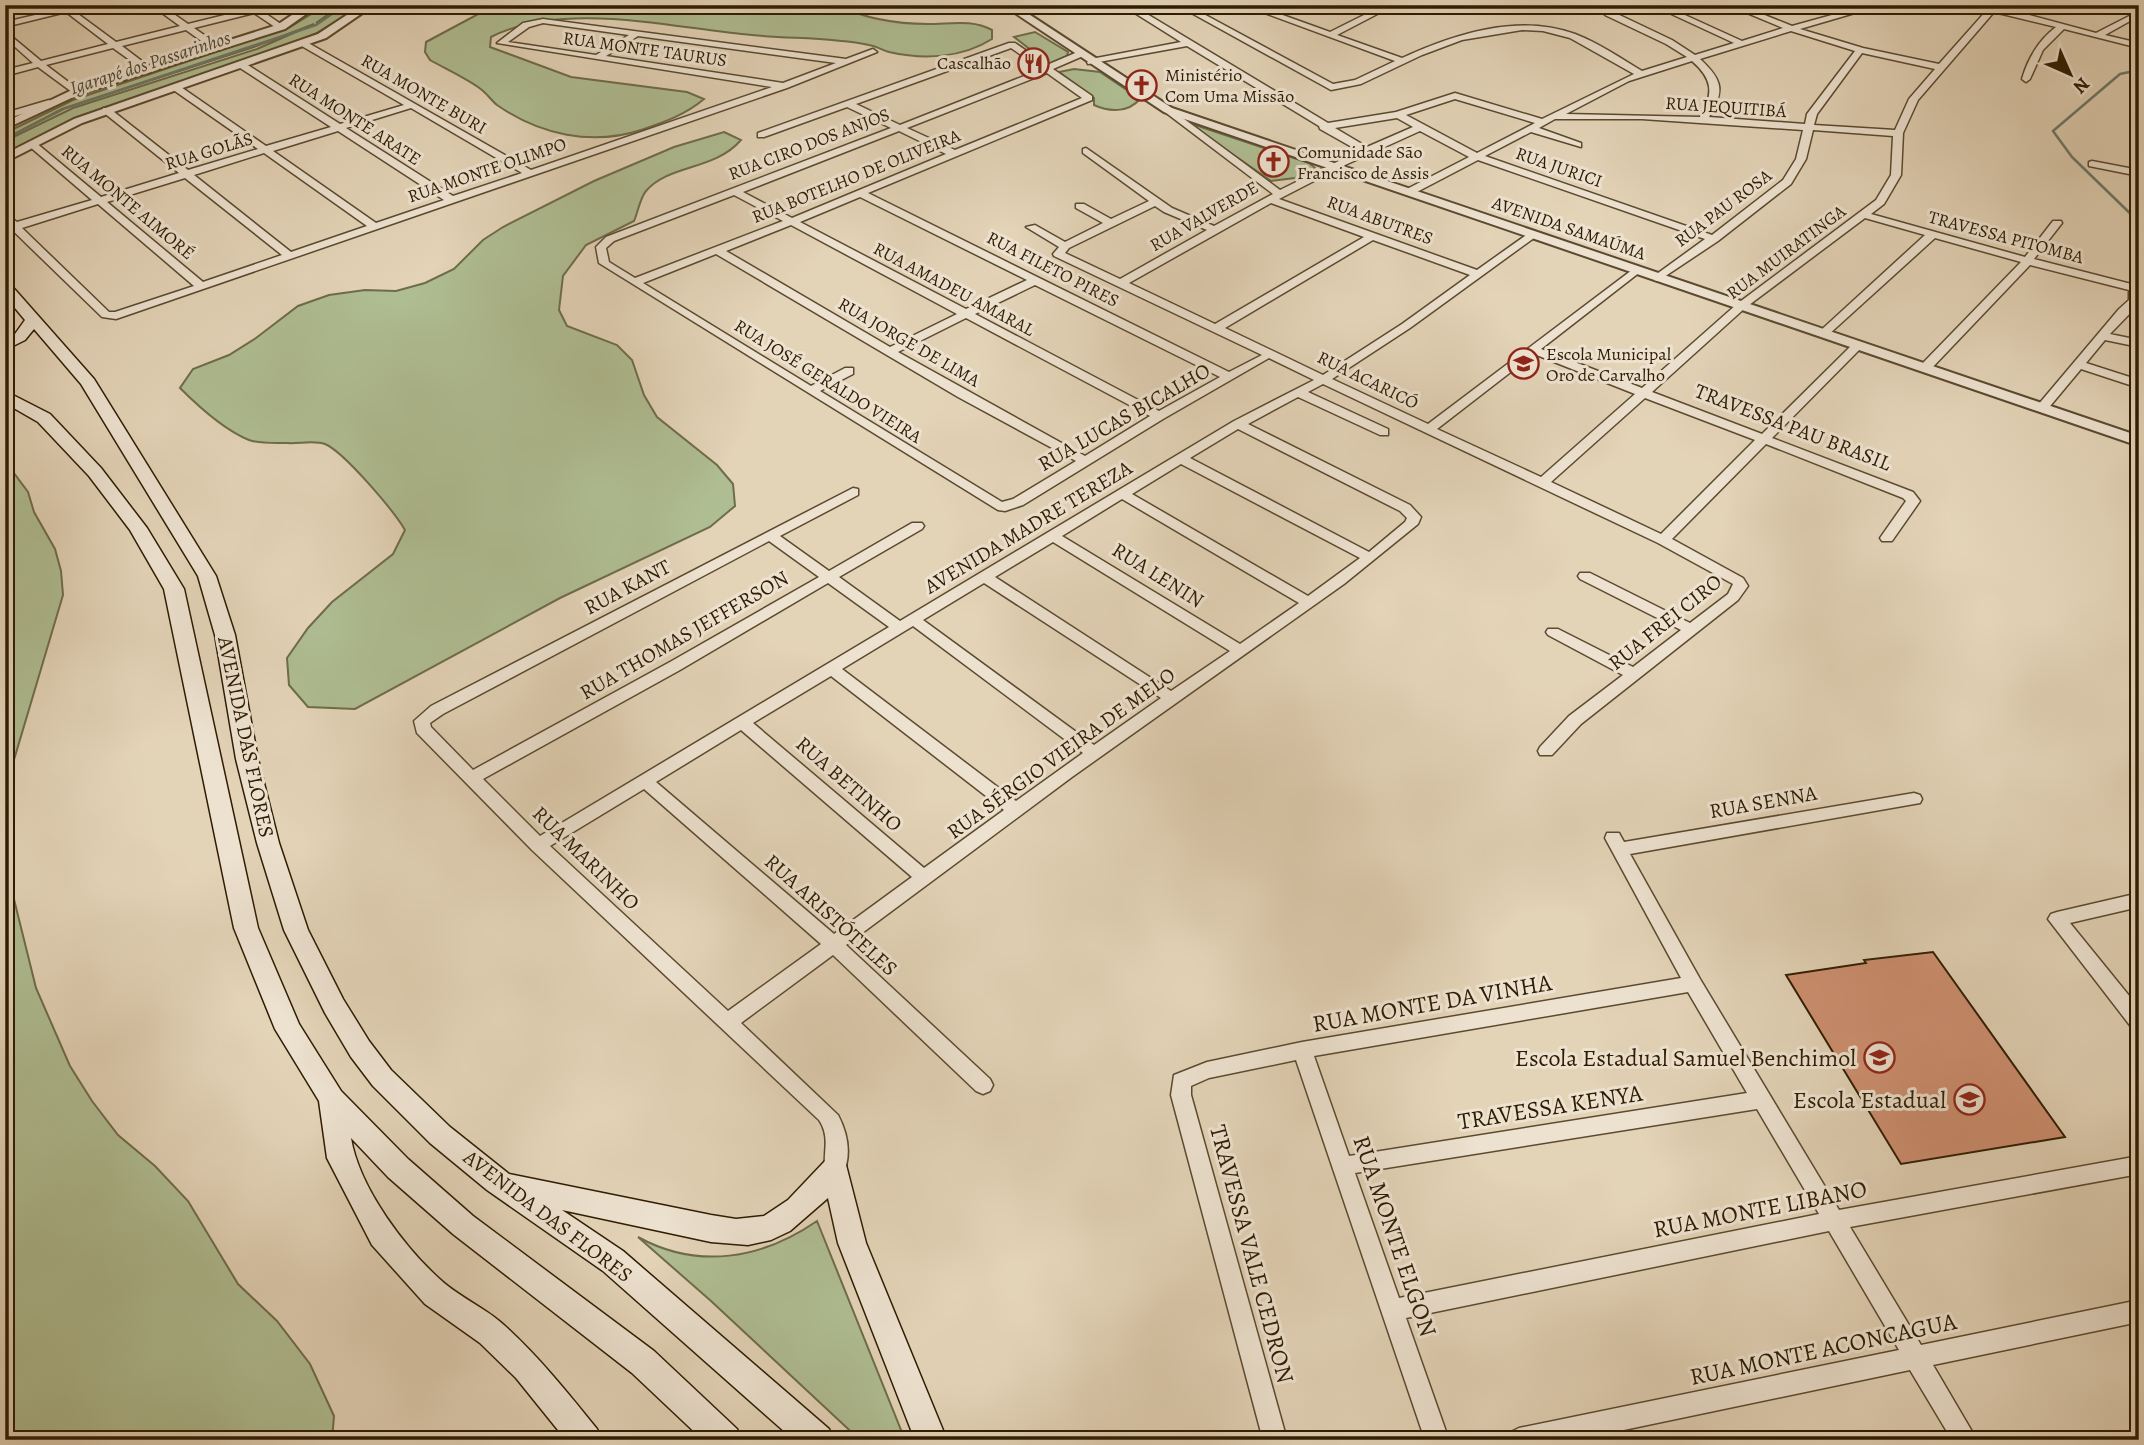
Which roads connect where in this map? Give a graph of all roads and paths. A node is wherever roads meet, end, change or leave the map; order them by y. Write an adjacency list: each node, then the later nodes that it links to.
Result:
1 (86, 5): 17 (street)
2 (155, 5): 27 (street)
3 (275, 5): 18 (street)
4 (314, 5): 25 (street)
5 (369, 5): 33 (street)
6 (1008, 5): 44 (street, AVENIDA SAMAÚMA)
7 (1126, 5): 34 (street)
8 (1181, 5): 45 (street)
9 (1247, 5): 31 (street)
10 (1360, 5): 19 (street)
11 (1517, 5): 19 (street)
12 (1656, 5): 35 (street)
13 (1732, 5): 28 (street)
14 (1878, 5): 28 (street)
15 (1978, 5): 20 (street)
16 (2041, 5): 23 (street)
17 (64, 8): 24 (street); 36 (street)
18 (251, 8): 25 (street); 27 (street)
19 (1384, 8): 31 (street)
20 (1992, 9): 23 (street); 49 (street, RUA MUIRATINGA)
21 (1608, 13): 42 (street)
22 (2139, 13): 32 (street)
23 (2020, 17): 26 (street)
24 (5, 25)
25 (281, 27): 38 (street)
26 (2062, 27): 32 (street); 55 (street)
27 (186, 28): 36 (street); 38 (street)
28 (1790, 29): 35 (street); 39 (street)
29 (5, 33): 48 (street)
30 (636, 34): 41 (street); 41 (street, RUA MONTE TAURUS); 46 (street)
31 (1332, 34): 45 (street)
32 (2096, 36): 37 (street)
33 (303, 43): 47 (street); 61 (street, RUA MONTE BURI)
34 (1186, 43): 44 (street); 71 (street)
35 (1741, 44): 42 (street)
36 (113, 46): 48 (street); 51 (street)
37 (2139, 46)
38 (217, 48): 51 (street)
39 (1859, 51): 49 (street); 75 (street, RUA PAU ROSA)
40 (873, 52): 46 (street, RUA MONTE OLIMPO)
41 (599, 57): 56 (street, RUA MONTE TAURUS)
42 (1693, 58): 54 (street); 67 (street)
43 (1064, 60): 44 (street, RUA CIRO DOS ANJOS); 50 (street); 52 (street, RUA CIRO DOS ANJOS)
44 (1090, 61): 50 (street); 64 (street, AVENIDA SAMAÚMA)
45 (1403, 61): 54 (street)
46 (850, 62): 56 (street, RUA MONTE OLIMPO)
47 (240, 64): 57 (street); 70 (street, RUA MONTE ARATE)
48 (40, 65): 53 (street); 58 (street)
49 (1939, 67): 76 (street, RUA MUIRATINGA)
50 (1076, 68): 52 (street)
51 (148, 70): 58 (street)
52 (1047, 71): 60 (street); 72 (street, RUA CIRO DOS ANJOS); 83 (street, RUA BOTELHO DE OLIVEIRA)
53 (5, 73)
54 (1640, 74): 68 (street)
55 (2026, 79)
56 (784, 86): 89 (street, RUA MONTE OLIMPO)
57 (175, 87): 63 (street); 80 (street)
58 (76, 92): 59 (street)
59 (49, 103): 66 (street); 69 (street)
60 (846, 103): 72 (street); 77 (street)
61 (412, 105): 70 (street, RUA GOLÃS); 89 (street, RUA MONTE BURI)
62 (2139, 108): 86 (street)
63 (106, 110): 78 (street); 91 (street)
64 (1168, 110): 88 (street, AVENIDA SAMAÚMA); 95 (street, RUA ABUTRES)
65 (1398, 115): 68 (street); 71 (street); 73 (street, RUA JURICI)
66 (5, 116)
67 (1703, 119): 68 (street, RUA JEQUITIBÁ); 75 (street, RUA JEQUITIBÁ)
68 (1547, 120): 74 (street)
69 (5, 126)
70 (340, 127): 80 (street, RUA GOLÃS); 96 (street, RUA MONTE ARATE)
71 (1323, 127): 81 (street)
72 (900, 128): 83 (street); 92 (street, RUA CIRO DOS ANJOS)
73 (1418, 128): 81 (street, RUA VALVERDE); 84 (street, RUA JURICI)
74 (1529, 128): 79 (street); 84 (street)
75 (1806, 129): 76 (street, RUA JEQUITIBÁ); 112 (street, RUA PAU ROSA)
76 (1898, 133): 100 (street, RUA MUIRATINGA)
77 (761, 135)
78 (32, 144): 85 (street); 97 (street, RUA MONTE AIMORÉ)
79 (1578, 145)
80 (264, 150): 91 (street, RUA GOLÃS); 106 (street)
81 (1365, 150): 88 (street, RUA VALVERDE)
82 (1086, 151): 98 (street)
83 (956, 154): 94 (street, RUA BOTELHO DE OLIVEIRA)
84 (1475, 156): 93 (street); 112 (street, RUA JURICI)
85 (5, 159)
86 (2139, 161)
87 (2092, 164): 90 (street)
88 (1330, 166): 93 (street, AVENIDA SAMAÚMA); 95 (street, RUA VALVERDE)
89 (530, 173): 96 (street, RUA MONTE OLIMPO)
90 (2139, 173)
91 (184, 174): 97 (street, RUA GOLÃS); 115 (street)
92 (734, 191): 102 (street, RUA AMADEU AMARAL); 121 (street, RUA CIRO DOS ANJOS)
93 (1409, 192): 109 (street, AVENIDA SAMAÚMA)
94 (860, 193): 102 (street, RUA BOTELHO DE OLIVEIRA); 120 (street, RUA FILETO PIRES)
95 (1274, 196): 108 (street, RUA VALVERDE); 111 (street, RUA ABUTRES)
96 (452, 200): 106 (street, RUA MONTE OLIMPO)
97 (99, 201): 105 (street, RUA GOLÃS); 124 (street, RUA MONTE AIMORÉ)
98 (1156, 202): 103 (street); 108 (street)
99 (1080, 206): 103 (street)
100 (1865, 215): 110 (street, TRAVESSA PITOMBA); 127 (street, RUA MUIRATINGA)
101 (5, 217): 105 (street)
102 (790, 222): 114 (street, RUA BOTELHO DE OLIVEIRA); 128 (street, RUA AMADEU AMARAL)
103 (1110, 223): 113 (street)
104 (2057, 223): 116 (street)
105 (16, 226): 124 (street, RUA MONTE OLIMPO)
106 (374, 226): 115 (street, RUA MONTE OLIMPO)
107 (1031, 227): 113 (street, RUA ACARICÓ)
108 (1215, 230): 122 (street, RUA VALVERDE)
109 (1533, 235): 117 (street, AVENIDA SAMAÚMA); 118 (street, AVENIDA MADRE TEREZA)
110 (1932, 235): 116 (street, TRAVESSA PITOMBA); 131 (street)
111 (1372, 236): 118 (street, RUA ABUTRES); 130 (street)
112 (1714, 239): 119 (street, RUA PAU ROSA)
113 (1061, 249): 122 (street, RUA ACARICÓ)
114 (717, 250): 121 (street, RUA BOTELHO DE OLIVEIRA); 137 (street, RUA JORGE DE LIMA)
115 (289, 256): 124 (street, RUA MONTE OLIMPO)
116 (2027, 261): 125 (street, TRAVESSA PITOMBA); 140 (street)
117 (1636, 270): 119 (street, AVENIDA SAMAÚMA); 136 (street)
118 (1478, 274): 143 (street, AVENIDA MADRE TEREZA)
119 (1658, 278): 127 (street, AVENIDA SAMAÚMA)
120 (1036, 280): 128 (street); 142 (street, RUA FILETO PIRES)
121 (634, 282): 145 (street, RUA JOSÉ GERALDO VIEIRA)
122 (1122, 283): 130 (street, RUA ACARICÓ)
123 (5, 287): 129 (main road, AVENIDA DAS FLORES)
124 (202, 287)
125 (2137, 289): 126 (street)
126 (2135, 305): 132 (street)
127 (1741, 306): 131 (street, AVENIDA SAMAÚMA); 147 (street, RUA MUIRATINGA)
128 (967, 314): 137 (street); 150 (street, RUA AMADEU AMARAL)
129 (34, 319): 134 (main road); 202 (main road, AVENIDA DAS FLORES)
130 (1217, 328): 143 (street, RUA ACARICÓ)
131 (1823, 334): 135 (street, AVENIDA SAMAÚMA)
132 (2104, 336): 133 (street); 139 (street)
133 (2139, 344)
134 (5, 345)
135 (1858, 345): 140 (street, AVENIDA SAMAÚMA); 154 (street)
136 (1533, 350): 147 (street, TRAVESSA PAU BRASIL); 152 (street)
137 (890, 352): 157 (street, RUA JORGE DE LIMA)
138 (1263, 358): 142 (street, RUA LUCAS BICALHO)
139 (2079, 365): 144 (street); 149 (street)
140 (1925, 368): 149 (street, AVENIDA SAMAÚMA)
141 (849, 372): 145 (street)
142 (1230, 377): 150 (street, RUA LUCAS BICALHO)
143 (1324, 379): 146 (street, AVENIDA MADRE TEREZA); 152 (street, RUA ACARICÓ)
144 (2139, 384)
145 (812, 390): 161 (street, RUA JOSÉ GERALDO VIEIRA)
146 (1297, 392): 151 (street, AVENIDA MADRE TEREZA); 153 (street)
147 (1644, 393): 154 (street, TRAVESSA PAU BRASIL); 158 (street, RUA MUIRATINGA)
148 (5, 396): 197 (main road, AVENIDA DAS FLORES)
149 (2042, 408): 155 (street, AVENIDA SAMAÚMA)
150 (1159, 416): 157 (street, RUA LUCAS BICALHO)
151 (1238, 424): 156 (street, AVENIDA MADRE TEREZA); 167 (street, RUA SÉRGIO VIEIRA DE MELO)
152 (1429, 429): 158 (street, RUA ACARICÓ)
153 (1384, 432)
154 (1763, 439): 165 (street, TRAVESSA PAU BRASIL); 166 (street)
155 (2139, 441)
156 (1181, 459): 160 (street, AVENIDA MADRE TEREZA); 167 (street)
157 (1085, 461): 161 (street, RUA LUCAS BICALHO)
158 (1541, 484): 166 (street, RUA ACARICÓ)
159 (853, 492): 163 (street, RUA KANT)
160 (1123, 494): 164 (street, AVENIDA MADRE TEREZA); 171 (street)
161 (1005, 507)
162 (917, 526): 170 (street, RUA THOMAS JEFFERSON)
163 (771, 536): 170 (street); 179 (street, RUA KANT)
164 (1053, 536): 169 (street, AVENIDA MADRE TEREZA); 175 (street, RUA LENIN)
165 (1887, 538)
166 (1663, 540): 173 (street, RUA FREI CIRO)
167 (1370, 558): 171 (street, RUA SÉRGIO VIEIRA DE MELO)
168 (1585, 576): 173 (street)
169 (985, 577): 172 (street, AVENIDA MADRE TEREZA); 178 (street)
170 (826, 578): 172 (street); 183 (street, RUA THOMAS JEFFERSON)
171 (1309, 603): 175 (street, RUA SÉRGIO VIEIRA DE MELO)
172 (907, 624): 176 (street, AVENIDA MADRE TEREZA); 182 (street)
173 (1693, 630): 177 (street, RUA FREI CIRO)
174 (1553, 632): 177 (street)
175 (1241, 651): 178 (street, RUA SÉRGIO VIEIRA DE MELO)
176 (832, 669): 180 (street, AVENIDA MADRE TEREZA); 186 (street)
177 (1634, 675): 181 (street, RUA FREI CIRO)
178 (1171, 698): 182 (street, RUA SÉRGIO VIEIRA DE MELO)
179 (422, 721): 183 (street, RUA MARINHO)
180 (744, 724): 184 (street, AVENIDA MADRE TEREZA); 188 (street, RUA BETINHO)
181 (1546, 751)
182 (1094, 753): 186 (street, RUA SÉRGIO VIEIRA DE MELO)
183 (472, 778): 187 (street, RUA MARINHO)
184 (646, 782): 187 (street, AVENIDA MADRE TEREZA); 190 (street, RUA ARISTÓTELES)
185 (1914, 799): 191 (street, RUA SENNA)
186 (1017, 811): 188 (street, RUA SÉRGIO VIEIRA DE MELO)
187 (538, 845): 193 (street, RUA MARINHO)
188 (924, 878): 190 (street, RUA SÉRGIO VIEIRA DE MELO)
189 (2139, 900): 192 (street)
190 (834, 946): 193 (street, RUA SÉRGIO VIEIRA DE MELO); 196 (street, RUA ARISTÓTELES)
191 (1693, 984): 194 (street, RUA MONTE DA VINHA); 198 (street)
192 (2139, 1022)
193 (726, 1023): 201 (street, RUA MARINHO)
194 (1302, 1049): 195 (street, RUA MONTE DA VINHA); 200 (street, RUA MONTE ELGON)
195 (1181, 1081): 211 (street, TRAVESSA VALE CEDRON)
196 (983, 1085)
197 (332, 1099): 207 (main road); 208 (main road, AVENIDA DAS FLORES)
198 (1763, 1099): 200 (street, TRAVESSA KENYA); 203 (street)
199 (2139, 1165): 203 (street, RUA MONTE LIBANO)
200 (1345, 1166): 204 (street, RUA MONTE ELGON)
201 (835, 1170): 202 (main road); 210 (main road)
202 (497, 1181): 209 (main road, AVENIDA DAS FLORES)
203 (1836, 1220): 204 (street, RUA MONTE LIBANO); 206 (street)
204 (1392, 1310): 212 (street, RUA MONTE ELGON)
205 (2139, 1311): 206 (street, RUA MONTE ACONCAGUA)
206 (1914, 1356): 213 (street, RUA MONTE ACONCAGUA); 214 (street)
207 (586, 1440)
208 (726, 1440)
209 (818, 1440)
210 (931, 1440)
211 (1275, 1440)
212 (1437, 1440)
213 (1519, 1440)
214 (1965, 1440)

